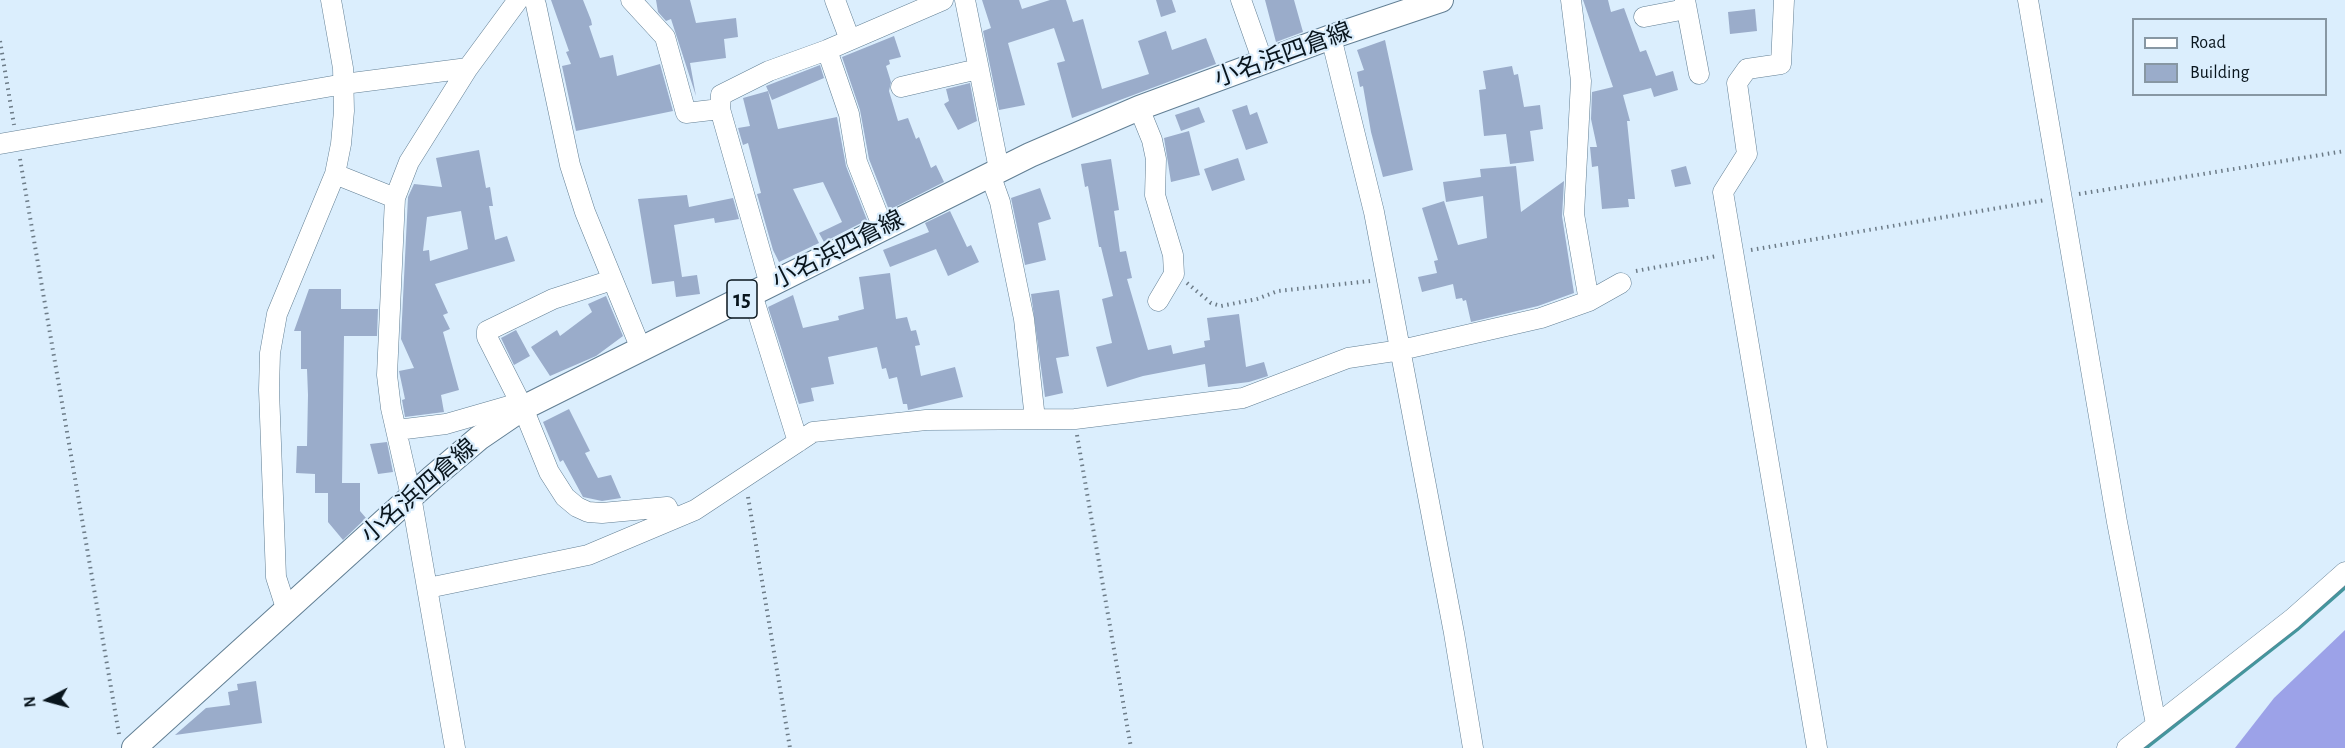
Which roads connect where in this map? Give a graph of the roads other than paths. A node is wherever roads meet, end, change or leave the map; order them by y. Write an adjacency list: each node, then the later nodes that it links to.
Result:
1 (331, 0): 22 (street)
2 (631, 0): 25 (street)
3 (835, 0): 16 (street)
4 (944, 0): 16 (street)
5 (965, 0): 20 (street)
6 (1241, 0): 18 (street)
7 (1441, 0): 13 (main road, 小名浜四倉線 / 15)
8 (1571, 0): 35 (street)
9 (1784, 0): 51 (street)
10 (2028, 0): 47 (street)
11 (527, 2): 19 (street); 31 (street)
12 (1686, 4): 14 (street); 21 (street)
13 (1394, 8): 15 (main road, 小名浜四倉線 / 15)
14 (1644, 17)
15 (1331, 37): 18 (main road, 小名浜四倉線 / 15); 37 (street)
16 (849, 40): 17 (street)
17 (827, 50): 25 (street); 30 (street)
18 (1263, 62): 24 (main road, 小名浜四倉線 / 15)
19 (468, 68): 22 (street); 29 (street)
20 (978, 69): 23 (street); 27 (street)
21 (1699, 74)
22 (344, 84): 26 (street); 28 (street)
23 (901, 87)
24 (1139, 108): 27 (main road, 小名浜四倉線 / 15); 34 (street)
25 (720, 109): 33 (street)
26 (8, 143)
27 (994, 172): 30 (main road, 小名浜四倉線 / 15); 39 (street)
28 (335, 174): 29 (street); 46 (street)
29 (395, 198): 40 (street)
30 (883, 228): 33 (main road, 小名浜四倉線 / 15)
31 (612, 280): 36 (street); 38 (street)
32 (1622, 283): 35 (street)
33 (761, 290): 36 (main road, 小名浜四倉線 / 15); 41 (street)
34 (1158, 301)
35 (1589, 301): 37 (street)
36 (641, 349): 38 (main road, 小名浜四倉線 / 15)
37 (1401, 350): 39 (street); 50 (street)
38 (522, 406): 40 (street); 42 (main road, 小名浜四倉線 / 15); 43 (street)
39 (1035, 419): 41 (street)
40 (397, 430): 42 (street)
41 (798, 442): 43 (street)
42 (411, 496): 45 (street); 46 (main road, 小名浜四倉線 / 15)
43 (673, 519): 45 (street)
44 (2345, 572): 47 (street)
45 (428, 588): 49 (street)
46 (286, 608): 48 (main road, 小名浜四倉線 / 15)
47 (2156, 724): 52 (street)
48 (127, 745)
49 (455, 748)
50 (1473, 748)
51 (1816, 748)
52 (2127, 748)

